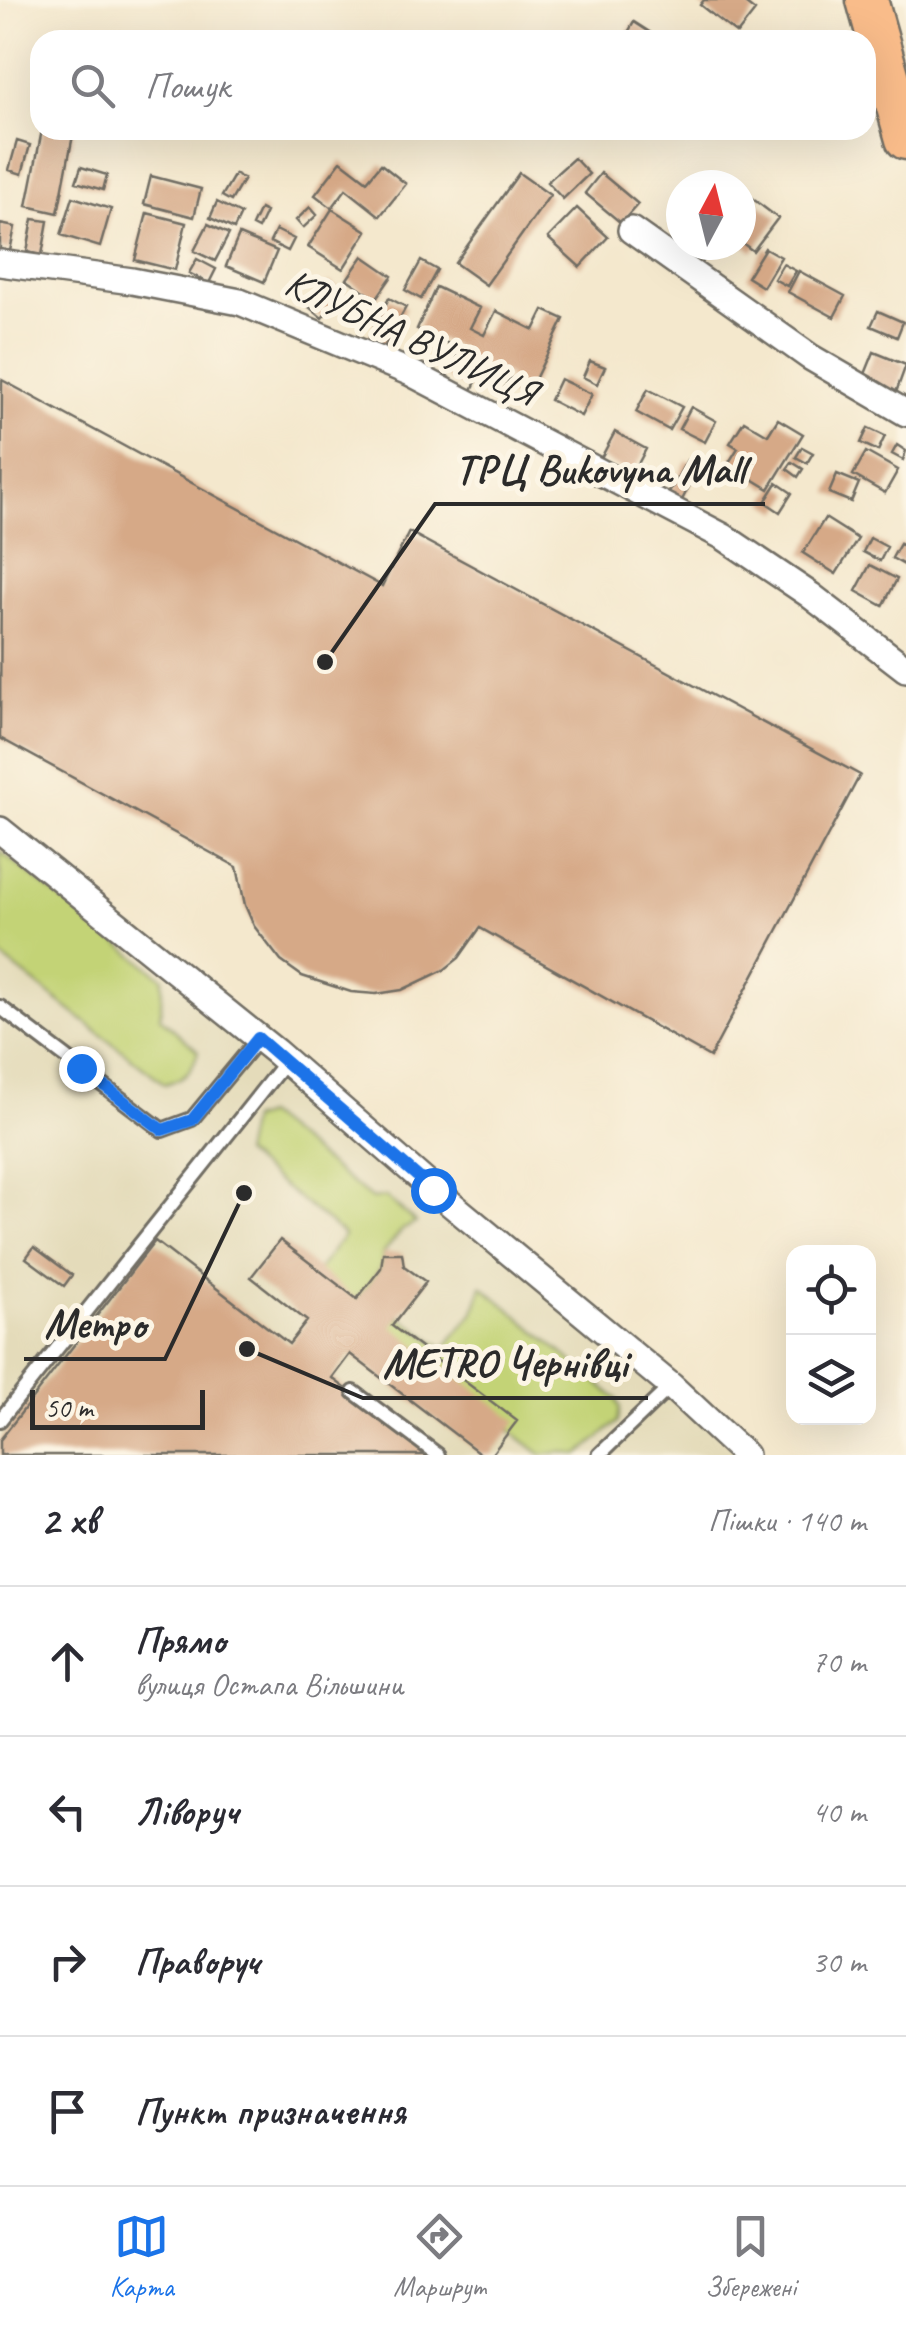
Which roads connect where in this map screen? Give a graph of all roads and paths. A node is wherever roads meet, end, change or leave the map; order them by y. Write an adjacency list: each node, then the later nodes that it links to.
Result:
1 (866, 0): 2 (highway)
2 (875, 30)
3 (876, 35): 4 (highway)
4 (906, 139)
5 (631, 230): 7 (street)
6 (0, 262): 8 (street, КЛУБНА ВУЛИЦЯ)
7 (906, 413)
8 (906, 669)
9 (0, 830): 11 (street)
10 (0, 1007): 11 (lane)
11 (258, 1038): 12 (street)
12 (286, 1061): 13 (street); 15 (lane)
13 (671, 1386): 17 (lane); 18 (street)
14 (354, 1392): 16 (lane)
15 (1, 1417)
16 (438, 1455)
17 (599, 1455)
18 (744, 1455)

